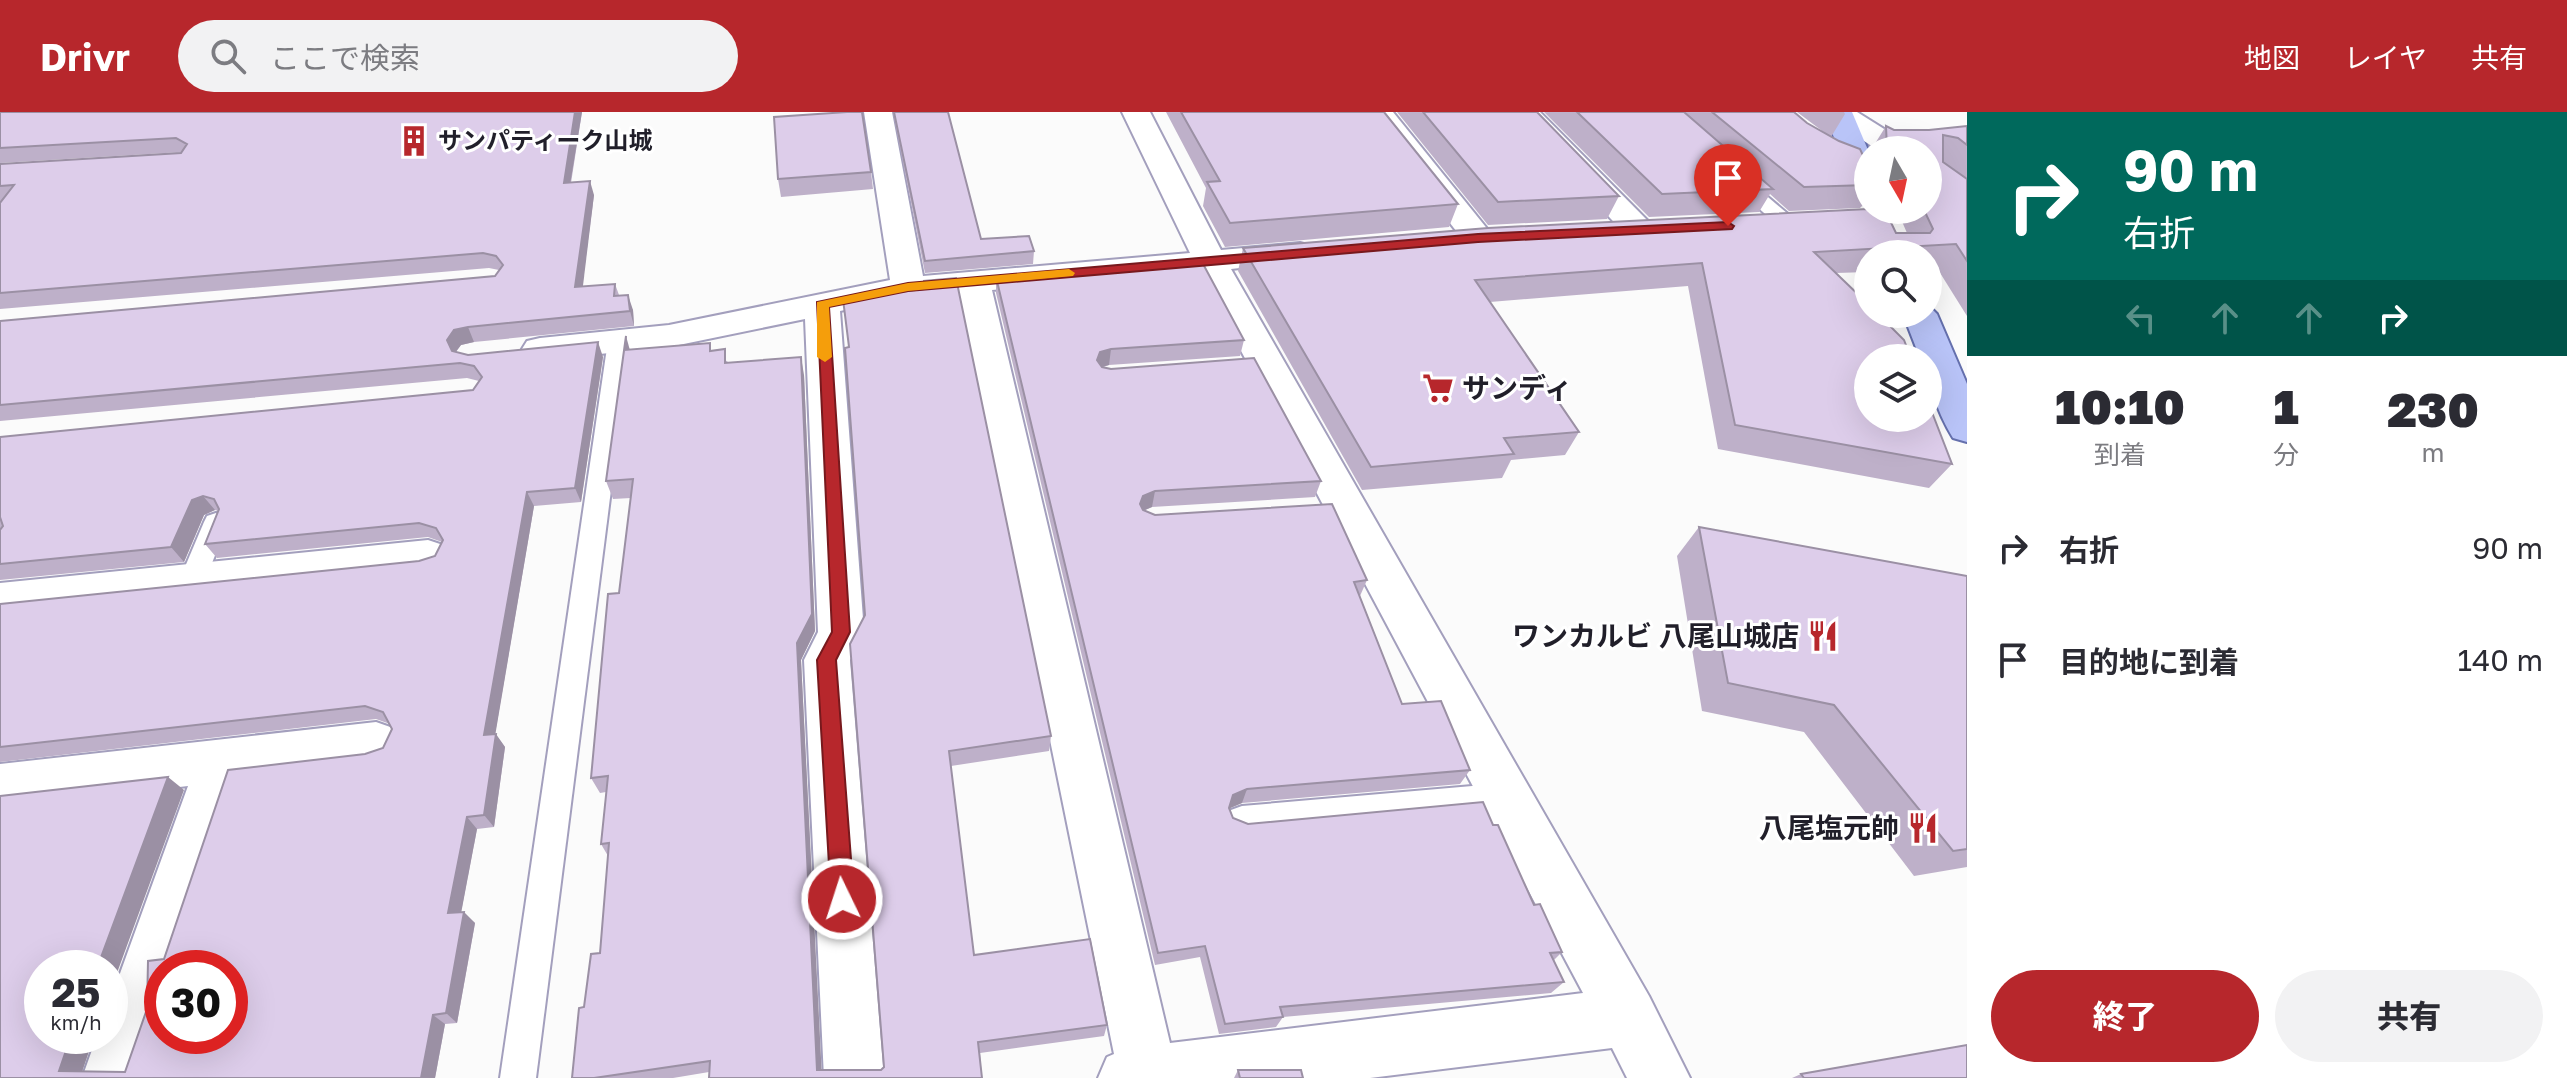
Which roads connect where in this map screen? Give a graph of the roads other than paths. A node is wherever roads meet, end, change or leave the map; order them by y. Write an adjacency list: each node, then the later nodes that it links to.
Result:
1 (878, 112): 18 (street)
2 (1136, 112): 16 (street)
3 (1378, 112): 14 (street)
4 (1524, 112): 13 (street)
5 (1838, 112): 6 (street); 8 (main road)
6 (1876, 136)
7 (1819, 145): 9 (street)
8 (1854, 152)
9 (1854, 169)
10 (1729, 173): 11 (lane)
11 (1801, 223): 12 (street)
12 (1743, 225)
13 (1595, 233)
14 (1478, 239)
15 (1336, 250): 16 (street)
16 (1210, 261): 17 (street); 31 (street)
17 (973, 281): 18 (street); 34 (street)
18 (908, 287): 19 (street)
19 (822, 305): 21 (street); 37 (street)
20 (1926, 328): 23 (main road)
21 (619, 341): 22 (street); 36 (lane)
22 (503, 353)
23 (1967, 429)
24 (216, 522): 26 (lane)
25 (428, 556): 26 (street)
26 (192, 581): 27 (street)
27 (0, 600)
28 (376, 743): 29 (street)
29 (222, 761): 30 (street); 35 (street)
30 (0, 786)
31 (1507, 796): 32 (lane); 33 (street)
32 (1242, 820)
33 (1628, 1017): 34 (street); 38 (street)
34 (1138, 1077)
35 (112, 1078)
36 (518, 1078)
37 (854, 1078)
38 (1660, 1078)

